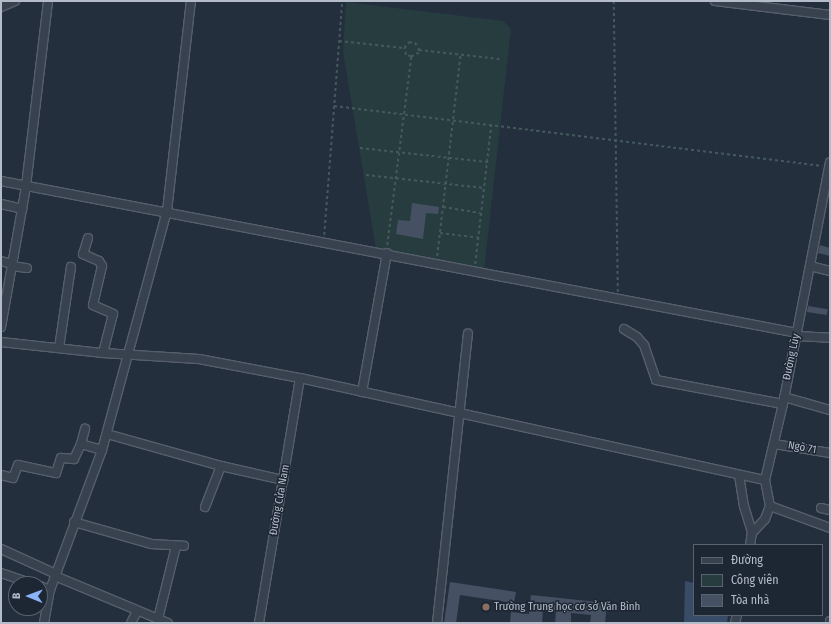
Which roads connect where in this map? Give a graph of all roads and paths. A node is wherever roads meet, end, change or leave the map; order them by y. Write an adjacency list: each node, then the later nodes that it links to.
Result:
1 (15, 1): 7 (street)
2 (48, 1): 30 (street)
3 (191, 1): 36 (street)
4 (342, 1): 9 (path)
5 (614, 1): 19 (path)
6 (715, 1): 8 (street)
7 (1, 7)
8 (830, 15)
9 (339, 41): 10 (path); 15 (path)
10 (404, 48): 11 (path); 13 (path)
11 (419, 50): 12 (path); 13 (path)
12 (460, 56): 14 (path); 17 (path)
13 (411, 57): 16 (path)
14 (499, 59)
15 (334, 106): 16 (path); 41 (path)
16 (404, 114): 17 (path); 21 (path)
17 (453, 120): 18 (path); 22 (path)
18 (491, 125): 19 (path); 23 (path)
19 (616, 140): 25 (path); 51 (path)
20 (360, 148): 21 (path)
21 (399, 152): 22 (path); 27 (path)
22 (449, 157): 23 (path); 29 (path)
23 (487, 162): 31 (path)
24 (830, 163): 25 (street, Đường Lũy)
25 (830, 167): 32 (street, Đường Lũy)
26 (366, 175): 27 (path)
27 (396, 177): 29 (path); 42 (path)
28 (1, 181): 30 (street)
29 (446, 183): 31 (path); 34 (path)
30 (26, 186): 35 (street); 36 (street)
31 (484, 188): 37 (path)
32 (827, 200): 46 (street, Đường Lũy)
33 (1, 204): 35 (street)
34 (443, 207): 37 (path); 38 (path)
35 (22, 209): 45 (street)
36 (167, 211): 41 (street); 60 (street)
37 (481, 213): 40 (path)
38 (440, 233): 40 (path); 43 (path)
39 (88, 238): 59 (street)
40 (478, 238): 49 (path)
41 (323, 241): 42 (street)
42 (386, 253): 49 (street); 62 (street)
43 (437, 256)
44 (1, 261): 45 (street)
45 (12, 265): 48 (street); 52 (street)
46 (810, 266): 50 (street); 55 (street, Đường Lũy)
47 (71, 267): 58 (street)
48 (27, 268)
49 (475, 270): 51 (street)
50 (830, 271)
51 (618, 298): 55 (street)
52 (1, 327)
53 (624, 329): 63 (street)
54 (468, 334): 65 (street)
55 (797, 335): 56 (street); 63 (street, Đường Lũy)
56 (830, 338)
57 (1, 342): 58 (street)
58 (59, 348): 59 (street)
59 (103, 353): 60 (street)
60 (129, 354): 61 (street); 67 (street)
61 (300, 378): 62 (street); 75 (street, Đường Cửa Nam)
62 (362, 392): 65 (street)
63 (783, 401): 64 (street); 69 (street, Đường Lũy)
64 (830, 410)
65 (461, 413): 74 (street); 94 (street)
66 (85, 429): 68 (street)
67 (107, 434): 70 (street); 72 (street)
68 (81, 444): 70 (street); 73 (street)
69 (774, 444): 71 (street, Ngõ 71); 76 (street, Đường Lũy)
70 (102, 450): 81 (street)
71 (830, 453)
72 (220, 466): 75 (street); 78 (street)
73 (1, 475)
74 (739, 475): 76 (street); 83 (street)
75 (283, 480): 93 (street, Đường Cửa Nam)
76 (765, 480): 77 (street, Đường Lũy)
77 (770, 506): 82 (street); 83 (street)
78 (205, 507)
79 (821, 508): 80 (street)
80 (830, 510)
81 (74, 522): 86 (street); 89 (street)
82 (830, 528)
83 (752, 533): 84 (street)
84 (750, 544)
85 (1, 549): 86 (street)
86 (55, 577): 87 (street); 88 (street)
87 (50, 590): 90 (street)
88 (137, 611): 89 (street); 91 (street)
89 (158, 619): 92 (street)
90 (44, 623)
91 (131, 623)
92 (168, 623)
93 (258, 623)
94 (437, 623)

